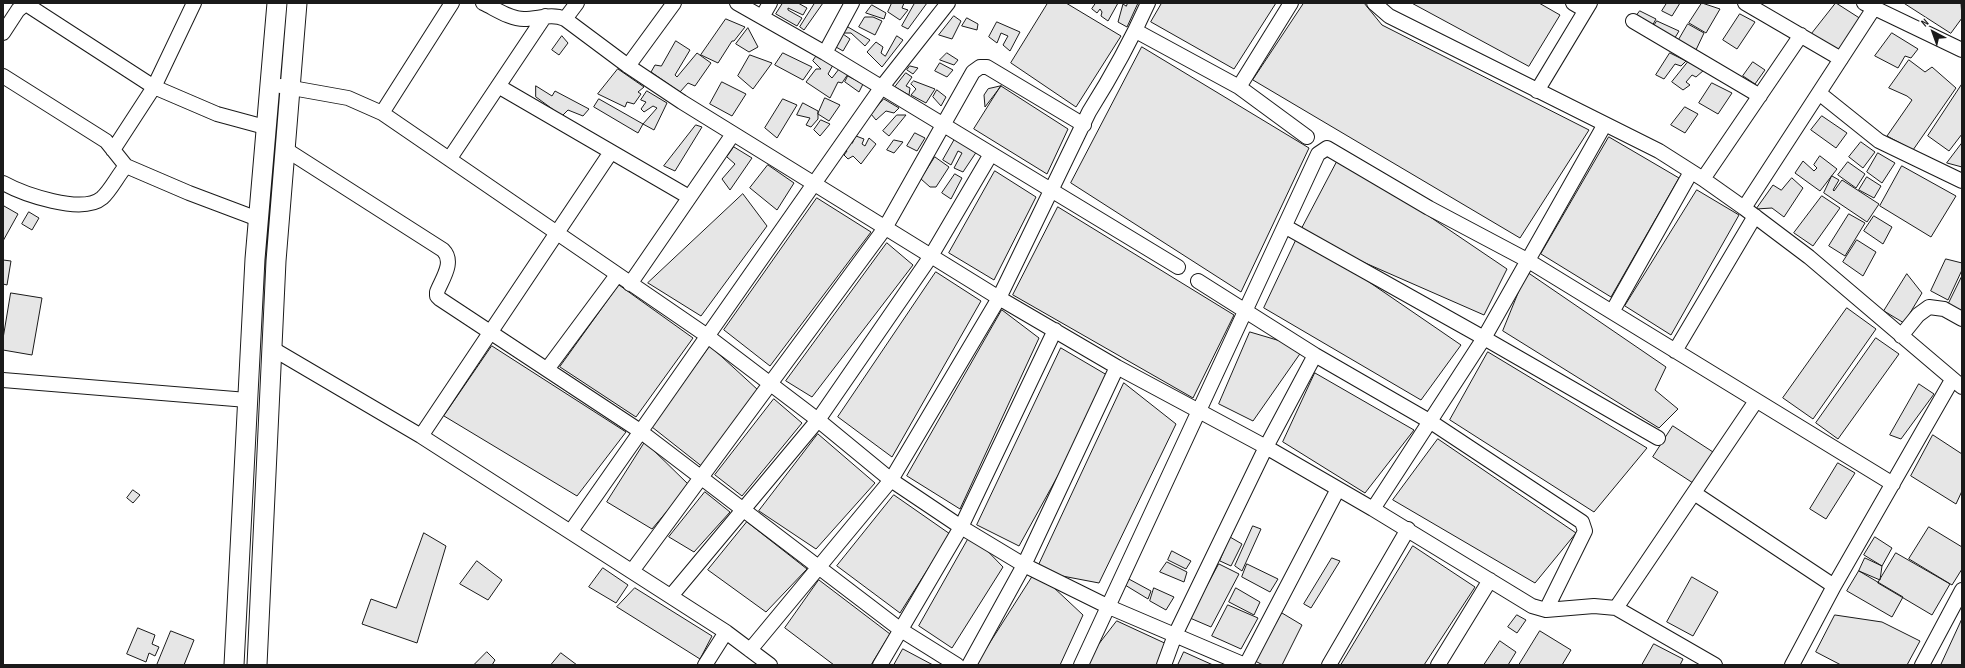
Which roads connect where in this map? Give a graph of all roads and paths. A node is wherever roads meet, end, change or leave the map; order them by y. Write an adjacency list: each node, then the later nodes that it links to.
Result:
1 (194, 3): 33 (street)
2 (277, 3): 30 (main road)
3 (297, 3): 31 (main road)
4 (452, 3): 39 (street)
5 (483, 3): 18 (street)
6 (577, 3): 20 (street)
7 (674, 3): 28 (street)
8 (737, 3): 19 (street)
9 (770, 3): 19 (street)
10 (852, 3): 26 (street)
11 (948, 3): 35 (street)
12 (1148, 3): 22 (street)
13 (1292, 3): 34 (street)
14 (1374, 3): 36 (street)
15 (1745, 3): 24 (street)
16 (1582, 5): 36 (street)
17 (1869, 6): 25 (street); 27 (street)
18 (545, 16): 20 (street); 32 (street)
19 (762, 17): 26 (street)
20 (565, 19): 28 (street)
21 (1633, 21): 38 (street)
22 (1136, 31): 34 (street); 42 (street)
23 (3, 33): 33 (street)
24 (1801, 36): 27 (street); 38 (street)
25 (1962, 50)
26 (825, 52): 35 (street)
27 (1841, 59): 37 (street)
28 (628, 66): 44 (street)
29 (3, 76): 47 (street)
30 (269, 86): 31 (street); 43 (main road)
31 (289, 86): 39 (street); 46 (main road)
32 (498, 86): 48 (street); 50 (street)
33 (154, 87): 43 (street); 47 (street)
34 (1239, 87): 45 (street)
35 (881, 88): 41 (street); 55 (street)
36 (1537, 91): 40 (street)
37 (1819, 93): 53 (street); 58 (street)
38 (1760, 96): 52 (street)
39 (382, 113): 50 (street)
40 (1605, 124): 52 (street); 65 (street)
41 (943, 125): 42 (street); 49 (street); 61 (street)
42 (1084, 125): 56 (street)
43 (265, 127): 59 (main road)
44 (733, 134): 55 (street); 57 (street)
45 (1307, 137)
46 (284, 148): 66 (main road); 76 (street)
47 (113, 150): 51 (street)
48 (611, 152): 57 (street); 62 (street)
49 (991, 154): 56 (street); 63 (street)
50 (450, 158): 62 (street)
51 (126, 166): 54 (street); 59 (street)
52 (1697, 176): 58 (street); 73 (street)
53 (1962, 181)
54 (3, 183)
55 (814, 184): 61 (street); 77 (street)
56 (1053, 191): 67 (street); 71 (street)
57 (689, 198): 70 (street)
58 (1749, 212): 78 (street); 81 (street)
59 (258, 219): 64 (main road)
60 (1286, 227): 65 (street); 72 (street); 79 (street)
61 (886, 228): 63 (street); 87 (street)
62 (557, 232): 68 (street); 76 (street)
63 (931, 256): 71 (street); 91 (street)
64 (255, 259): 66 (main road); 88 (main road)
65 (1527, 260): 73 (street); 79 (street)
66 (276, 261): 80 (main road)
67 (1178, 267)
68 (617, 275): 70 (street); 84 (street)
69 (1198, 281): 72 (street)
70 (630, 284): 77 (street)
71 (999, 298): 75 (street); 98 (street)
72 (1246, 311): 82 (street); 90 (street)
73 (1612, 312): 81 (street)
74 (1962, 319): 78 (street)
75 (1054, 330): 83 (street); 104 (street)
76 (490, 332): 84 (street); 94 (street)
77 (706, 335): 87 (street); 93 (street)
78 (1901, 336): 86 (street)
79 (1484, 338): 92 (street); 95 (street)
80 (273, 350): 94 (street); 122 (main road)
81 (1675, 351): 89 (street)
82 (1315, 355): 92 (street); 96 (street)
83 (1117, 367): 90 (street); 107 (street)
84 (548, 368): 93 (street)
85 (3, 380): 88 (street)
86 (1957, 383): 99 (street)
87 (771, 385): 91 (street); 97 (street)
88 (247, 400): 121 (main road)
89 (1756, 400): 99 (street); 101 (street)
90 (1199, 412): 96 (street); 114 (street)
91 (818, 420): 98 (street); 103 (street)
92 (1431, 422): 102 (street); 116 (street)
93 (640, 431): 97 (street); 106 (street)
94 (421, 436): 106 (street)
95 (1658, 438)
96 (1266, 447): 100 (street); 119 (street)
97 (702, 478): 103 (street); 109 (street)
98 (891, 480): 104 (street); 108 (street)
99 (1893, 484): 111 (street)
100 (1338, 489): 102 (street); 130 (street)
101 (1694, 493): 111 (street); 115 (street)
102 (1373, 509): 105 (street)
103 (744, 510): 108 (street); 113 (street)
104 (961, 528): 107 (street); 117 (street)
105 (1408, 529): 110 (street); 131 (street)
106 (571, 531): 109 (street)
107 (1024, 565): 114 (street); 127 (street)
108 (819, 568): 117 (street); 120 (street)
109 (632, 571): 113 (street)
110 (1490, 580): 116 (street); 132 (street)
111 (1834, 586): 134 (street)
112 (1962, 590): 135 (street)
113 (672, 596): 118 (street)
114 (1109, 607): 119 (street); 128 (street)
115 (1616, 608): 116 (street); 133 (street)
116 (1546, 610)
117 (901, 630): 125 (street); 126 (street)
118 (726, 632): 120 (street); 123 (street)
119 (1175, 635): 129 (street); 130 (street)
120 (750, 650): 124 (street)
121 (234, 665)
122 (257, 665)
123 (706, 665)
124 (770, 665)
125 (880, 665)
126 (957, 665)
127 (969, 665)
128 (1081, 665)
129 (1164, 665)
130 (1245, 665)
131 (1329, 665)
132 (1438, 665)
133 (1715, 665)
134 (1792, 665)
135 (1922, 665)

